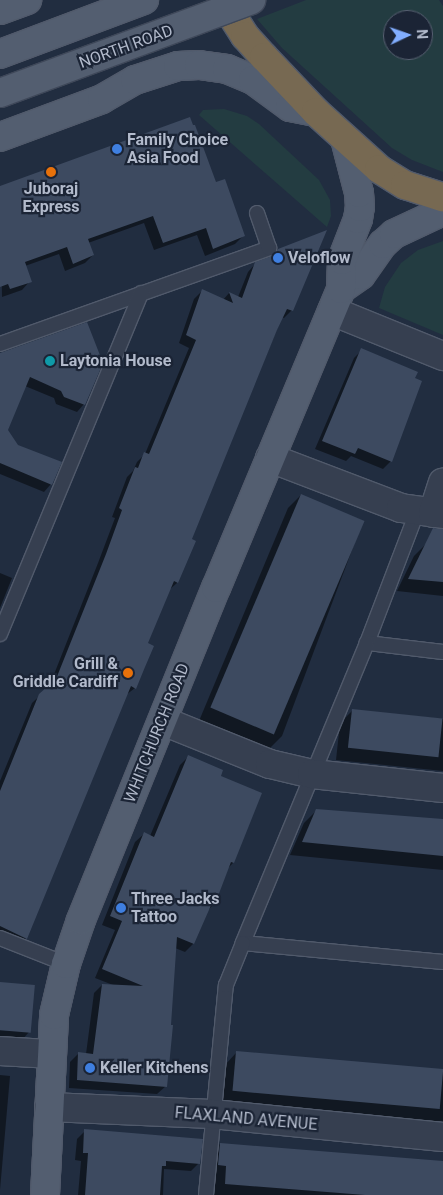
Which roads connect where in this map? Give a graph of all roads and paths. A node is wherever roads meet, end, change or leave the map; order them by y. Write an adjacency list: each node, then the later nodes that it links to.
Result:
1 (27, 0): 5 (main road)
2 (144, 0): 6 (main road)
3 (222, 0): 8 (highway)
4 (251, 0): 7 (main road, NORTH ROAD, bridge)
5 (0, 10)
6 (0, 54)
7 (0, 93)
8 (316, 112): 9 (main road); 10 (highway)
9 (0, 137)
10 (345, 138): 11 (highway); 15 (main road, WHITCHURCH ROAD)
11 (443, 197)
12 (443, 211): 15 (main road)
13 (257, 213): 14 (lane)
14 (140, 293): 16 (lane); 21 (lane)
15 (336, 300): 17 (street); 18 (main road, WHITCHURCH ROAD)
16 (0, 344)
17 (443, 356)
18 (270, 458): 20 (street); 24 (main road, WHITCHURCH ROAD)
19 (443, 483): 20 (street)
20 (431, 513): 22 (lane)
21 (0, 634)
22 (367, 643): 23 (lane); 25 (lane)
23 (443, 652)
24 (162, 721): 25 (street); 30 (main road, WHITCHURCH ROAD)
25 (312, 774): 26 (street); 28 (lane)
26 (443, 788)
27 (0, 938): 30 (lane)
28 (243, 943): 29 (lane); 34 (lane)
29 (443, 962)
30 (66, 964): 32 (main road, WHITCHURCH ROAD)
31 (0, 1051): 32 (street)
32 (52, 1054): 33 (main road, WHITCHURCH ROAD)
33 (49, 1107): 34 (street, FLAXLAND AVENUE); 36 (main road, WHITCHURCH ROAD)
34 (212, 1114): 35 (street, FLAXLAND AVENUE); 37 (lane)
35 (443, 1137)
36 (45, 1195)
37 (206, 1195)

